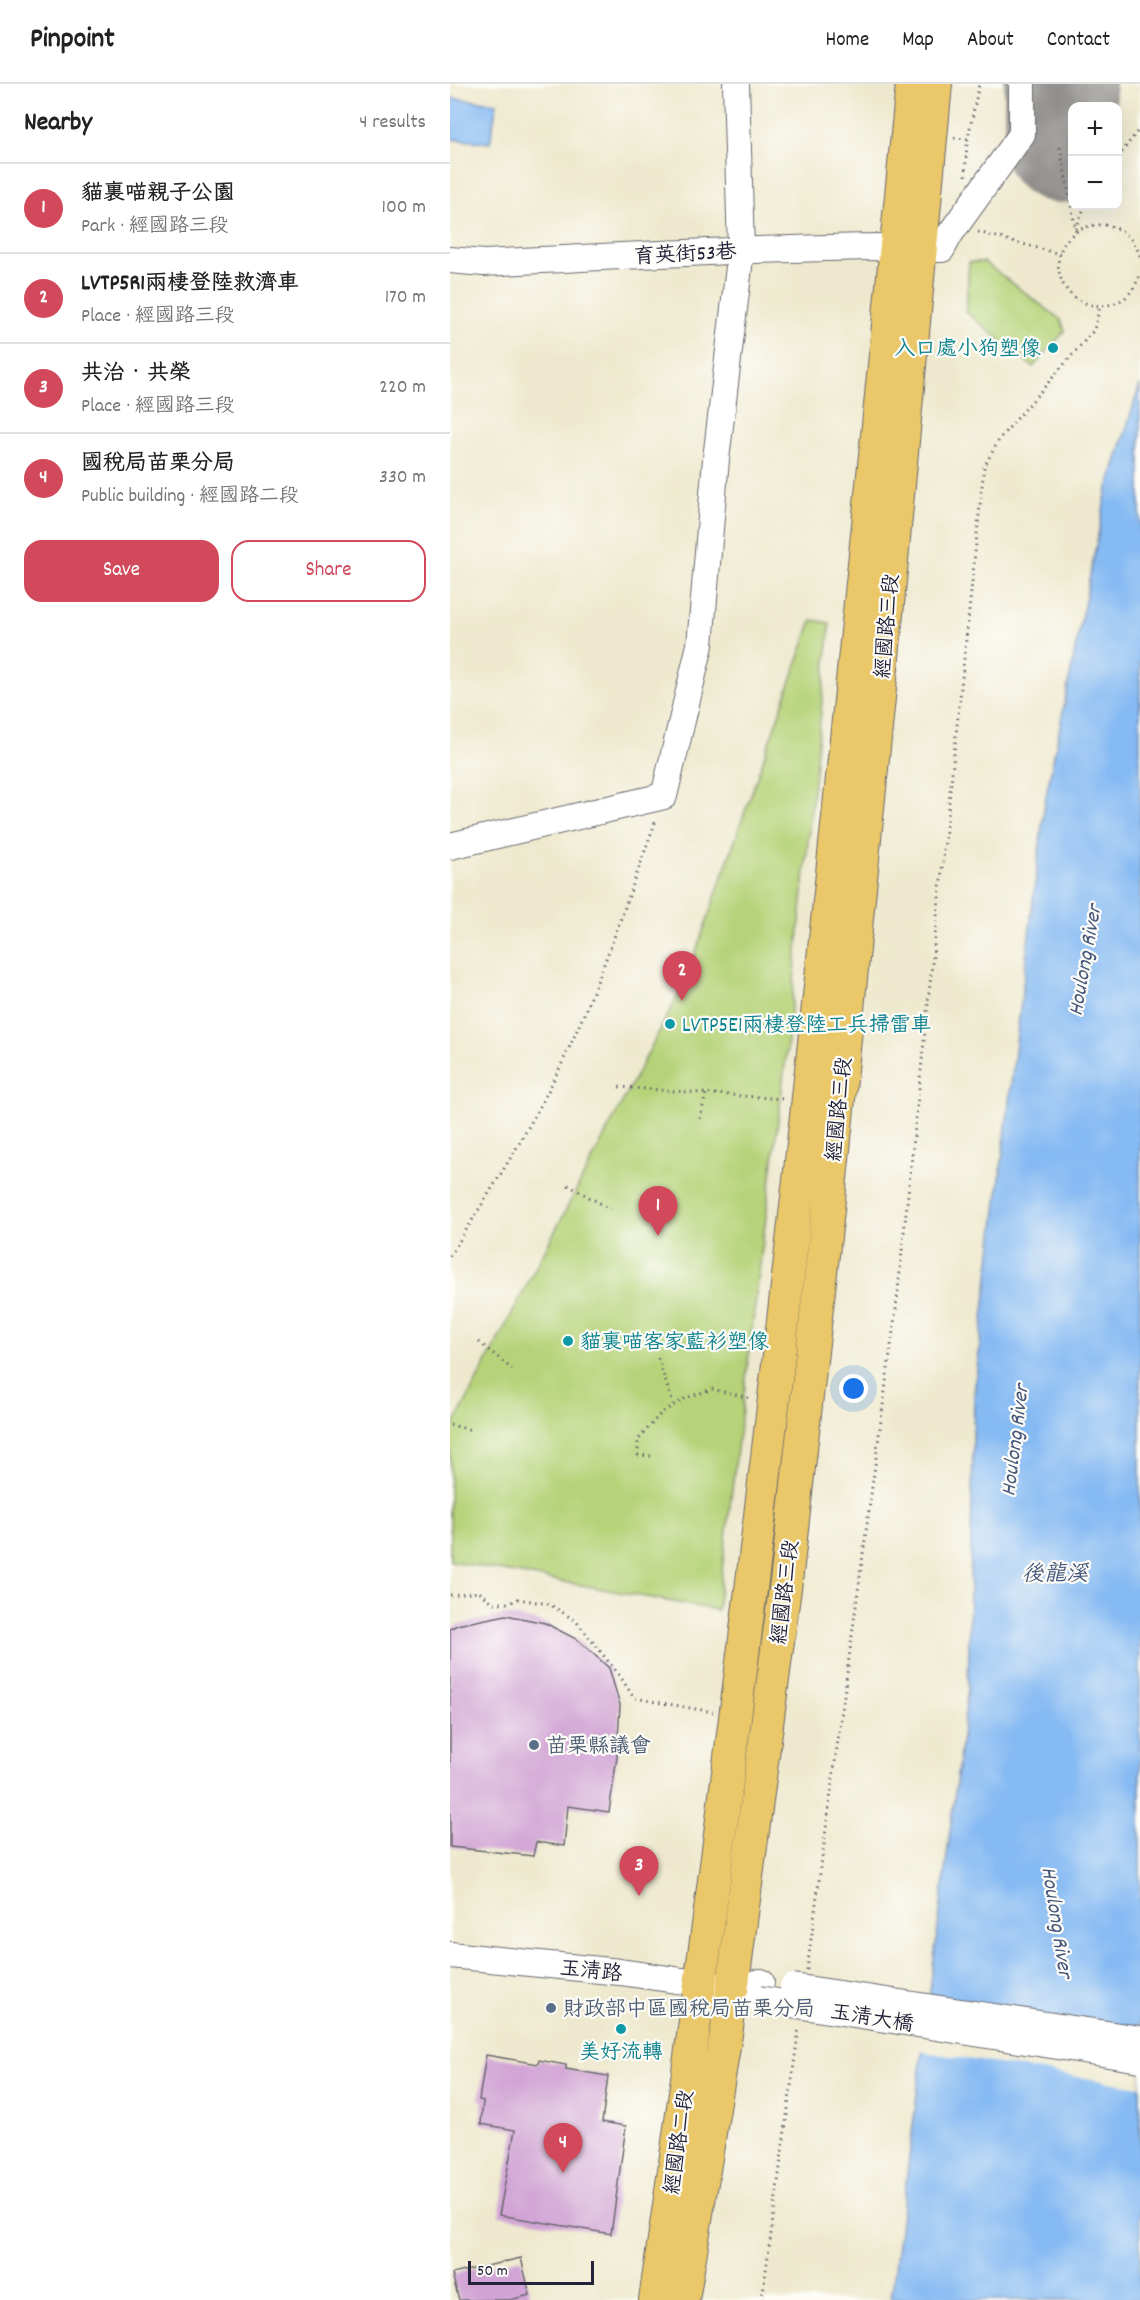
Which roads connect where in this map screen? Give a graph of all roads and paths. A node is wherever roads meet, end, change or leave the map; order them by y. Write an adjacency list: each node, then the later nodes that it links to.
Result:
1 (736, 84): 15 (street)
2 (912, 84): 14 (main road, 經國路三段)
3 (936, 84): 14 (main road, 經國路三段)
4 (979, 84): 8 (path)
5 (1022, 84): 12 (street)
6 (1140, 128): 10 (path)
7 (952, 137): 8 (path)
8 (968, 139): 12 (path)
9 (1060, 147): 13 (path)
10 (1119, 156)
11 (1083, 210): 13 (path)
12 (959, 222): 14 (street, 育英街53巷); 16 (path)
13 (1076, 231): 16 (path); 17 (path)
14 (908, 248): 15 (street, 育英街53巷); 42 (main road, 經國路三段); 43 (main road, 經國路三段)
15 (741, 250): 18 (street, 育英街53巷); 21 (street)
16 (1060, 254): 20 (path)
17 (1140, 256)
18 (450, 260)
19 (1140, 274): 20 (path)
20 (1100, 306): 41 (path)
21 (664, 796): 22 (street); 29 (path)
22 (450, 846)
23 (618, 1087): 24 (path)
24 (706, 1093): 25 (path); 26 (path)
25 (789, 1099)
26 (700, 1119)
27 (568, 1185): 28 (path)
28 (610, 1209)
29 (450, 1257)
30 (479, 1342): 32 (path)
31 (658, 1358): 34 (path)
32 (512, 1369)
33 (755, 1399): 34 (path)
34 (673, 1404): 37 (path)
35 (450, 1425): 36 (path)
36 (472, 1430)
37 (651, 1456)
38 (450, 1595): 39 (path)
39 (717, 1713)
40 (450, 1955): 42 (street, 玉清路)
41 (807, 1970)
42 (701, 1983): 43 (street, 玉清路); 47 (main road, 經國路二段)
43 (751, 1990): 45 (street, 玉清大橋, bridge); 46 (street, 玉清大橋, bridge); 48 (main road, 經國路二段)
44 (800, 2017): 49 (path)
45 (1140, 2039)
46 (1140, 2059)
47 (655, 2300)
48 (683, 2300)
49 (762, 2300)

